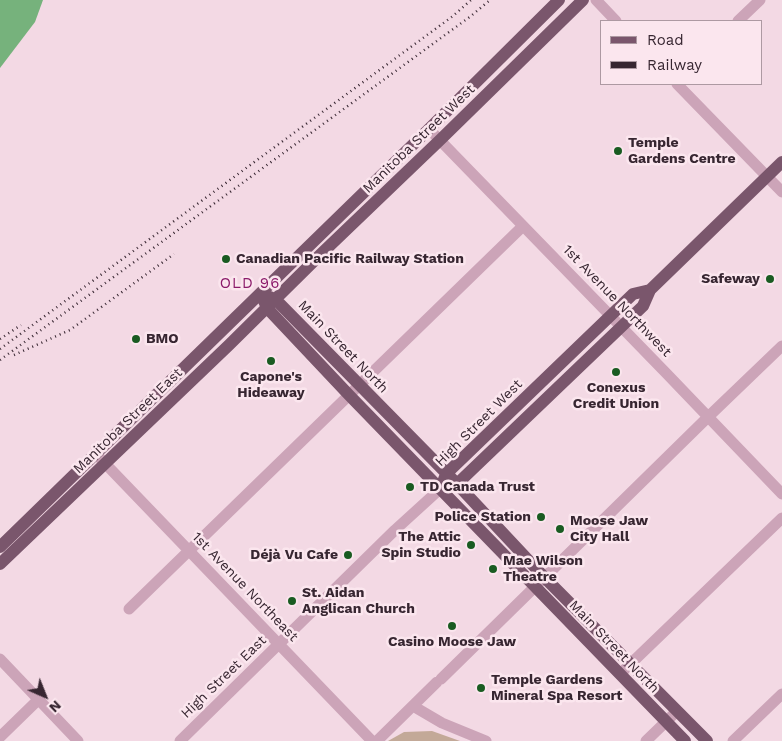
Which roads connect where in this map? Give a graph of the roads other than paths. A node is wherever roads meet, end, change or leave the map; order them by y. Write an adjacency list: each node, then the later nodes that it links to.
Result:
1 (559, 0): 8 (main road, Manitoba Street West)
2 (583, 0): 9 (main road, Manitoba Street West)
3 (596, 0): 5 (street)
4 (760, 0): 6 (street)
5 (615, 20)
6 (739, 20)
7 (678, 85): 11 (street)
8 (429, 129): 9 (street, 1st Avenue Northwest); 15 (main road, Manitoba Street West)
9 (440, 140): 13 (street, 1st Avenue Northwest); 16 (main road, Manitoba Street West)
10 (782, 162): 11 (main road, High Street West)
11 (767, 177): 12 (street); 14 (main road, High Street West)
12 (782, 192)
13 (523, 226): 17 (street, 1st Avenue Northwest); 20 (street)
14 (650, 290): 17 (main road, High Street West); 18 (main road, High Street West)
15 (261, 292): 16 (main road, Main Street North); 23 (main road, Manitoba Street East)
16 (271, 304): 20 (main road, Main Street North); 21 (main road, Main Street North); 23 (main road, Manitoba Street East)
17 (610, 316): 18 (street, 1st Avenue Northwest); 24 (main road, High Street West)
18 (621, 327): 22 (street, 1st Avenue Northwest); 25 (main road, High Street West)
19 (782, 346): 22 (street)
20 (359, 385): 21 (street); 24 (main road, Main Street North)
21 (349, 395): 26 (main road, Main Street North); 30 (street)
22 (708, 418): 27 (street, 1st Avenue Northwest); 32 (street)
23 (100, 459): 29 (main road, Manitoba Street East); 30 (street, 1st Avenue Northeast); 31 (main road, Manitoba Street East)
24 (446, 474): 25 (main road, Main Street North); 26 (main road, High Street West)
25 (457, 484): 26 (main road, High Street West); 32 (main road, Main Street North)
26 (440, 489): 33 (main road, Main Street North); 35 (street, High Street East)
27 (782, 494)
28 (782, 518): 37 (street)
29 (0, 546)
30 (189, 551): 34 (street); 35 (street, 1st Avenue Northeast)
31 (0, 564)
32 (545, 578): 33 (street); 37 (main road, Main Street North)
33 (535, 587): 38 (main road, Main Street North); 41 (street)
34 (129, 609)
35 (279, 644): 46 (street, High Street East); 47 (street, 1st Avenue Northeast)
36 (0, 659): 40 (street)
37 (630, 664): 38 (street); 42 (main road, Main Street North)
38 (620, 674): 43 (main road, Main Street North)
39 (782, 694): 53 (street)
40 (38, 699): 44 (street); 45 (street)
41 (413, 706): 48 (street); 49 (street)
42 (677, 711): 43 (street); 52 (main road, Main Street North)
43 (666, 722): 50 (street); 51 (main road, Main Street North)
44 (0, 737)
45 (78, 741)
46 (180, 741)
47 (372, 741)
48 (377, 741)
49 (486, 741)
50 (646, 741)
51 (685, 741)
52 (707, 741)
53 (732, 741)

